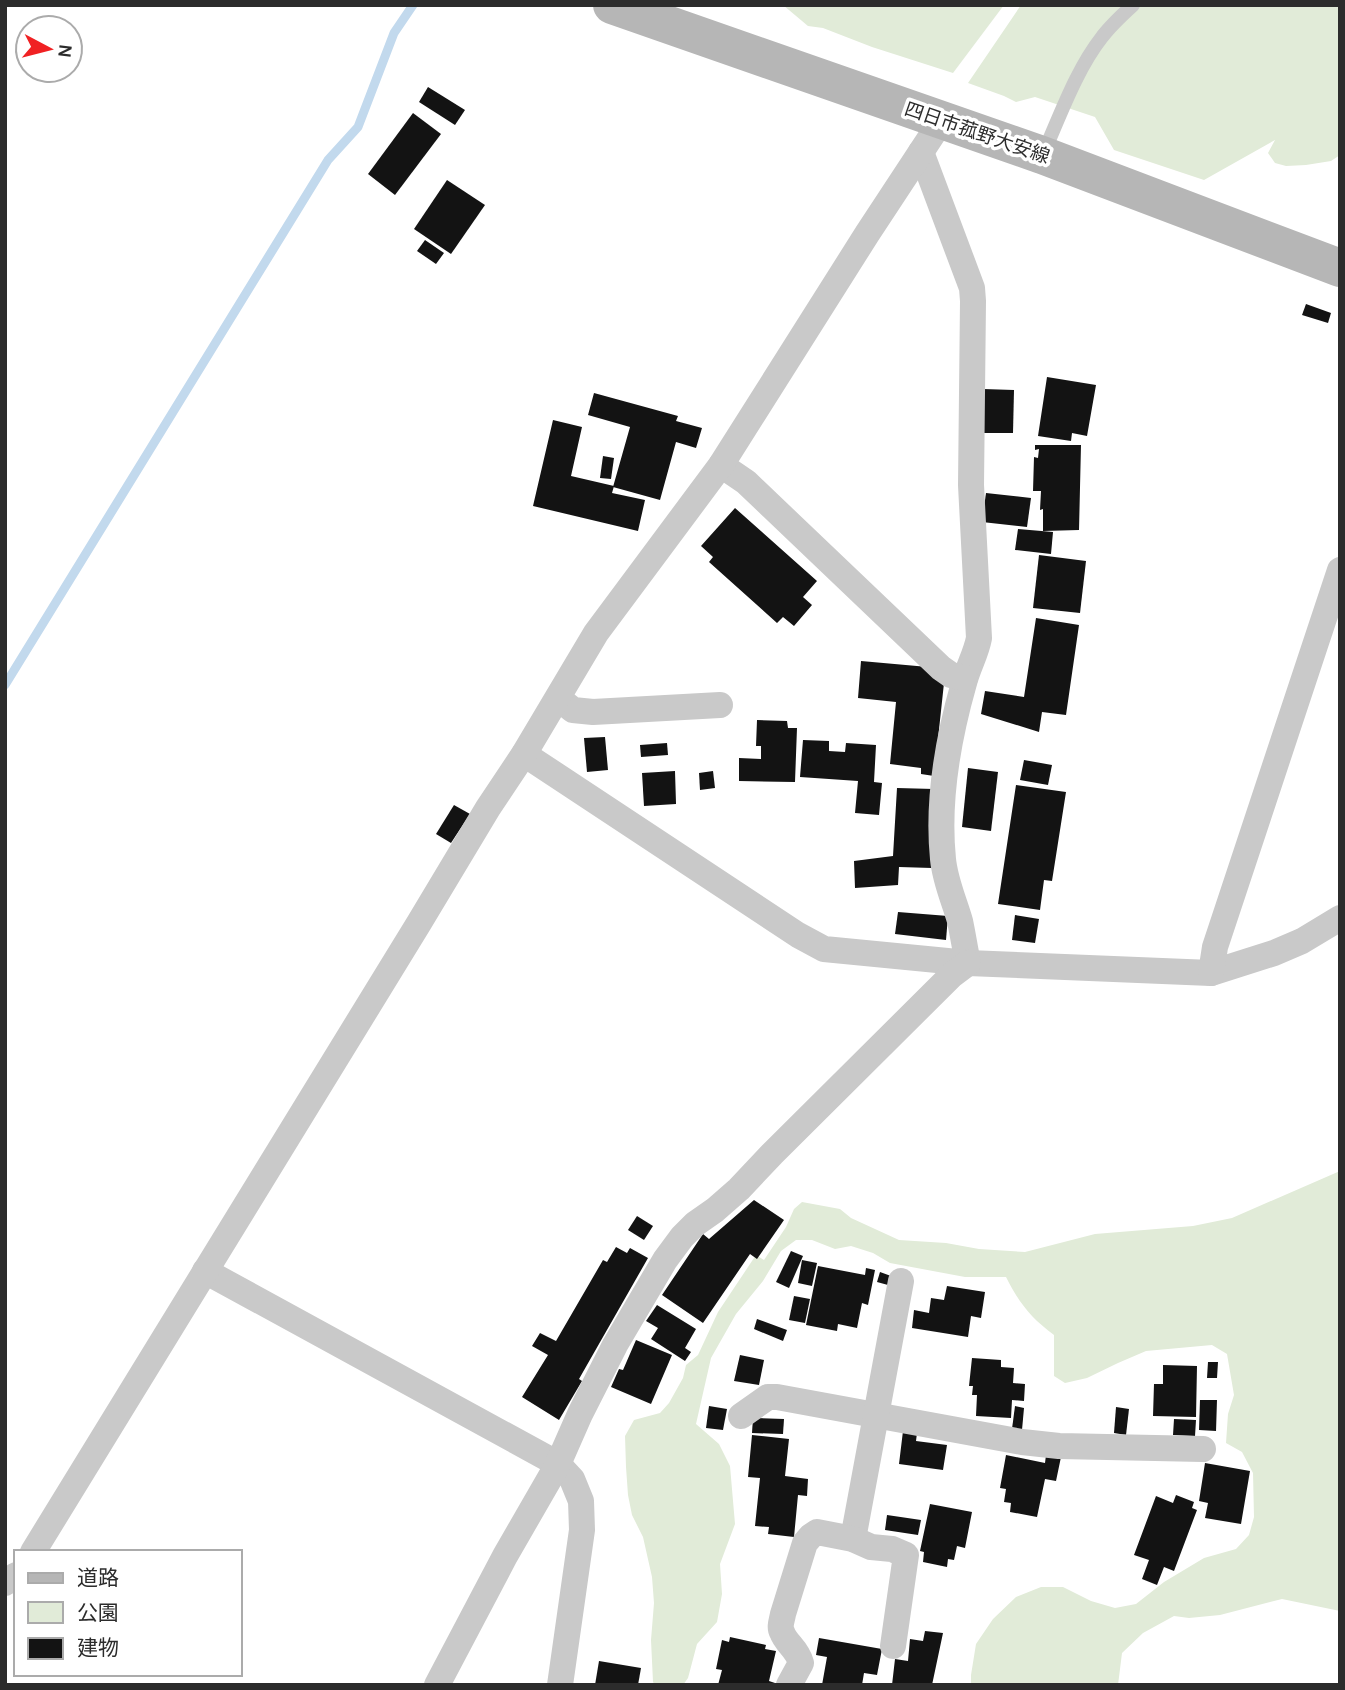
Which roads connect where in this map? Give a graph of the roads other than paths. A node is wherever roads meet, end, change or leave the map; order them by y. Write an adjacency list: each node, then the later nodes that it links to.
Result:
1 (612, 5): 3 (main road, 四日市菰野大安線)
2 (1133, 5): 5 (lane)
3 (942, 120): 4 (street); 5 (main road, 四日市菰野大安線)
4 (921, 152): 7 (street); 9 (street)
5 (1042, 155): 6 (main road, 四日市菰野大安線)
6 (1340, 268)
7 (721, 465): 9 (street); 10 (street)
8 (1340, 570): 15 (street)
9 (965, 678): 14 (street)
10 (558, 698): 11 (street); 12 (street)
11 (720, 705)
12 (524, 754): 14 (street); 16 (street)
13 (1340, 918): 15 (street)
14 (968, 963): 15 (street); 21 (street)
15 (1211, 973)
16 (205, 1270): 21 (street); 23 (street)
17 (901, 1281): 18 (street)
18 (877, 1415): 19 (street); 20 (street); 22 (street)
19 (741, 1416)
20 (1203, 1449)
21 (558, 1464): 25 (street); 26 (street)
22 (853, 1539): 24 (street); 27 (street)
23 (34, 1550)
24 (893, 1646)
25 (437, 1685)
26 (560, 1685)
27 (789, 1685)

